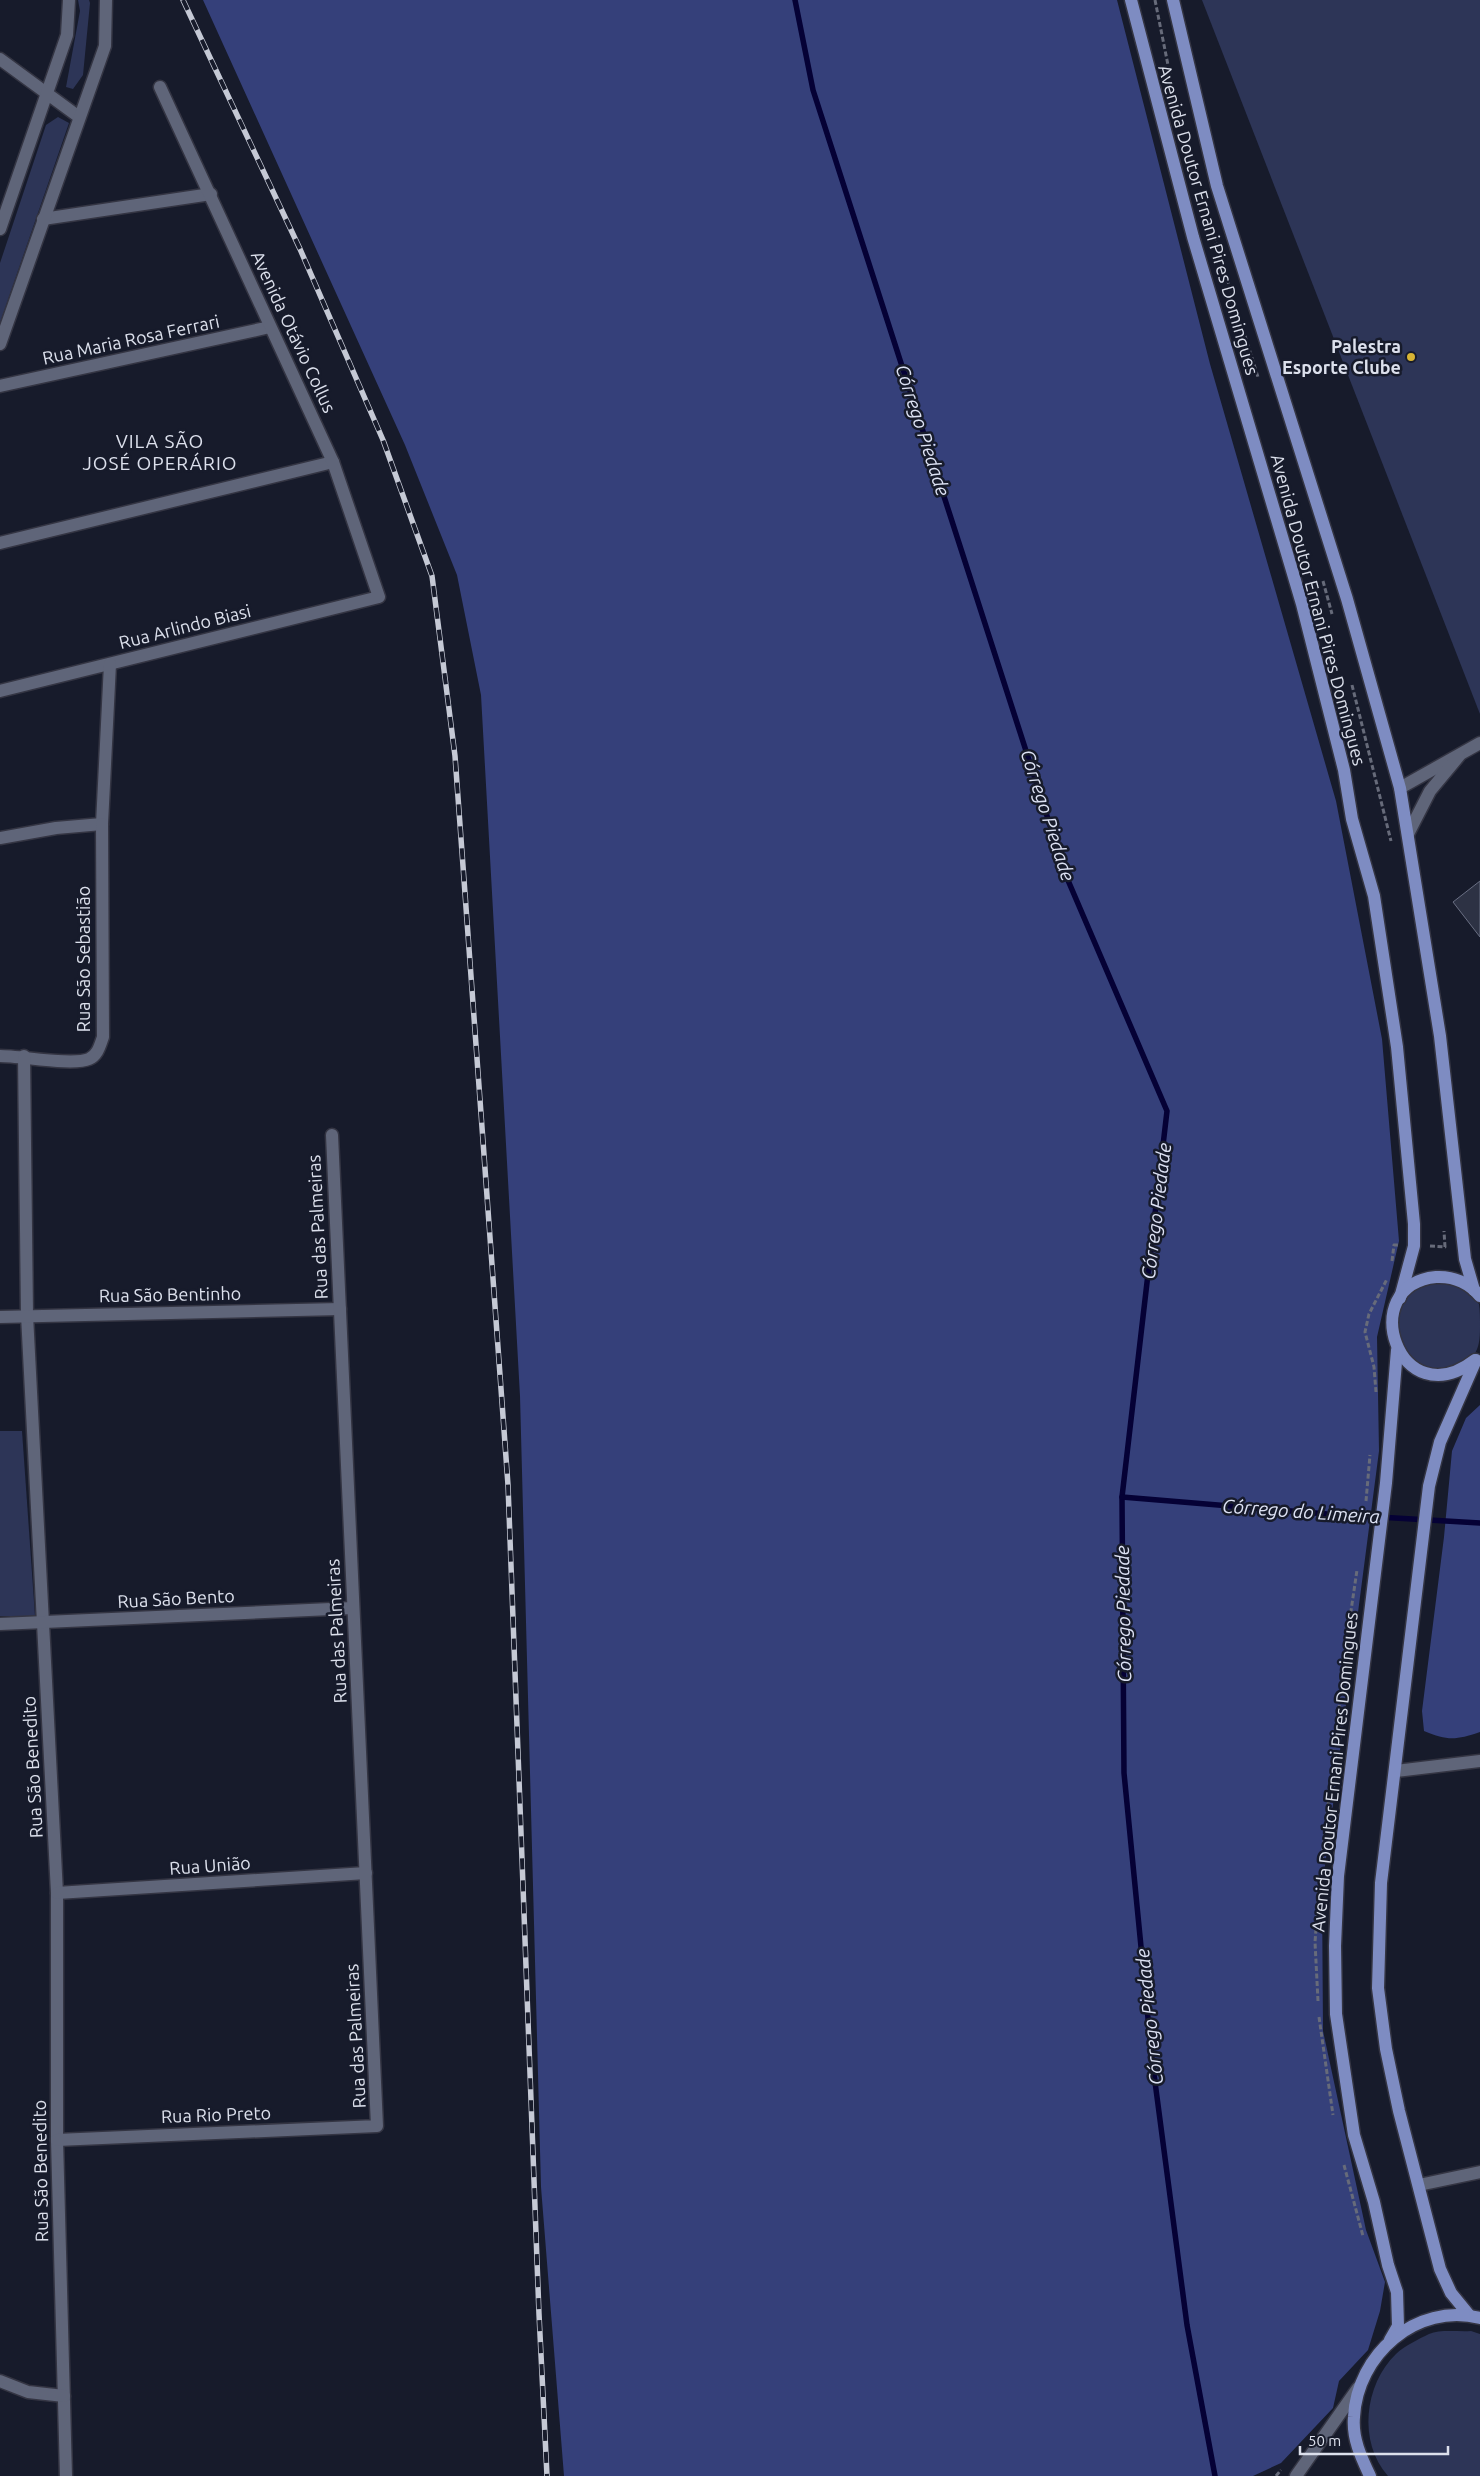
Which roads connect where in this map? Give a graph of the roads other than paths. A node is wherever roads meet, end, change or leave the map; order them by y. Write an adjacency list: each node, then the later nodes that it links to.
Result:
1 (69, 0): 7 (street)
2 (106, 0): 8 (street)
3 (1131, 0): 30 (main road, Avenida Doutor Ernani Pires Domingues)
4 (1173, 0): 22 (main road, Avenida Doutor Ernani Pires Domingues)
5 (0, 59): 7 (street)
6 (160, 87): 9 (street, Avenida Otávio Collus)
7 (48, 94): 8 (street); 11 (street)
8 (79, 117): 10 (street)
9 (211, 194): 10 (street); 12 (street, Avenida Otávio Collus)
10 (43, 219): 13 (street)
11 (0, 229)
12 (270, 327): 14 (street, Rua Maria Rosa Ferrari); 15 (street, Avenida Otávio Collus)
13 (0, 344)
14 (0, 386)
15 (333, 462): 16 (street); 17 (street, Avenida Otávio Collus)
16 (0, 543)
17 (378, 597): 18 (street, Rua Arlindo Biasi)
18 (110, 664): 19 (street, Rua Arlindo Biasi); 23 (street, Rua São Sebastião)
19 (0, 691)
20 (1480, 743): 21 (street)
21 (1459, 756): 22 (street); 24 (street)
22 (1400, 788): 24 (main road, Avenida Doutor Ernani Pires Domingues)
23 (102, 824): 25 (street); 27 (street, Rua São Sebastião)
24 (1408, 834): 29 (main road, Avenida Doutor Ernani Pires Domingues)
25 (0, 838)
26 (0, 1056): 27 (street, Rua São Sebastião)
27 (24, 1056): 32 (street, Rua São Benedito)
28 (332, 1135): 31 (street, Rua das Palmeiras)
29 (1478, 1294): 30 (main road)
30 (1400, 1298): 34 (main road, Avenida Doutor Ernani Pires Domingues)
31 (340, 1309): 32 (street, Rua São Bentinho); 36 (street, Rua das Palmeiras)
32 (27, 1315): 33 (street, Rua São Bentinho); 37 (street, Rua São Benedito)
33 (0, 1317)
34 (1397, 1350): 35 (main road); 48 (main road, Avenida Doutor Ernani Pires Domingues)
35 (1478, 1357): 40 (main road)
36 (353, 1608): 37 (street, Rua São Bento); 41 (street, Rua das Palmeiras)
37 (44, 1623): 38 (street, Rua São Bento); 42 (street, Rua São Benedito)
38 (0, 1624)
39 (1480, 1761): 40 (street)
40 (1396, 1771): 46 (main road)
41 (366, 1873): 42 (street, Rua União); 43 (street, Rua das Palmeiras)
42 (57, 1893): 44 (street, Rua São Benedito)
43 (377, 2126): 44 (street, Rua Rio Preto)
44 (57, 2140): 51 (street, Rua São Benedito)
45 (1480, 2172): 46 (street)
46 (1418, 2185): 47 (main road)
47 (1474, 2316): 48 (main road)
48 (1390, 2340): 50 (main road)
49 (0, 2381): 51 (street)
50 (1358, 2388): 53 (street); 54 (main road)
51 (64, 2396): 52 (street, Rua São Benedito)
52 (66, 2476)
53 (1296, 2476)
54 (1370, 2476)

